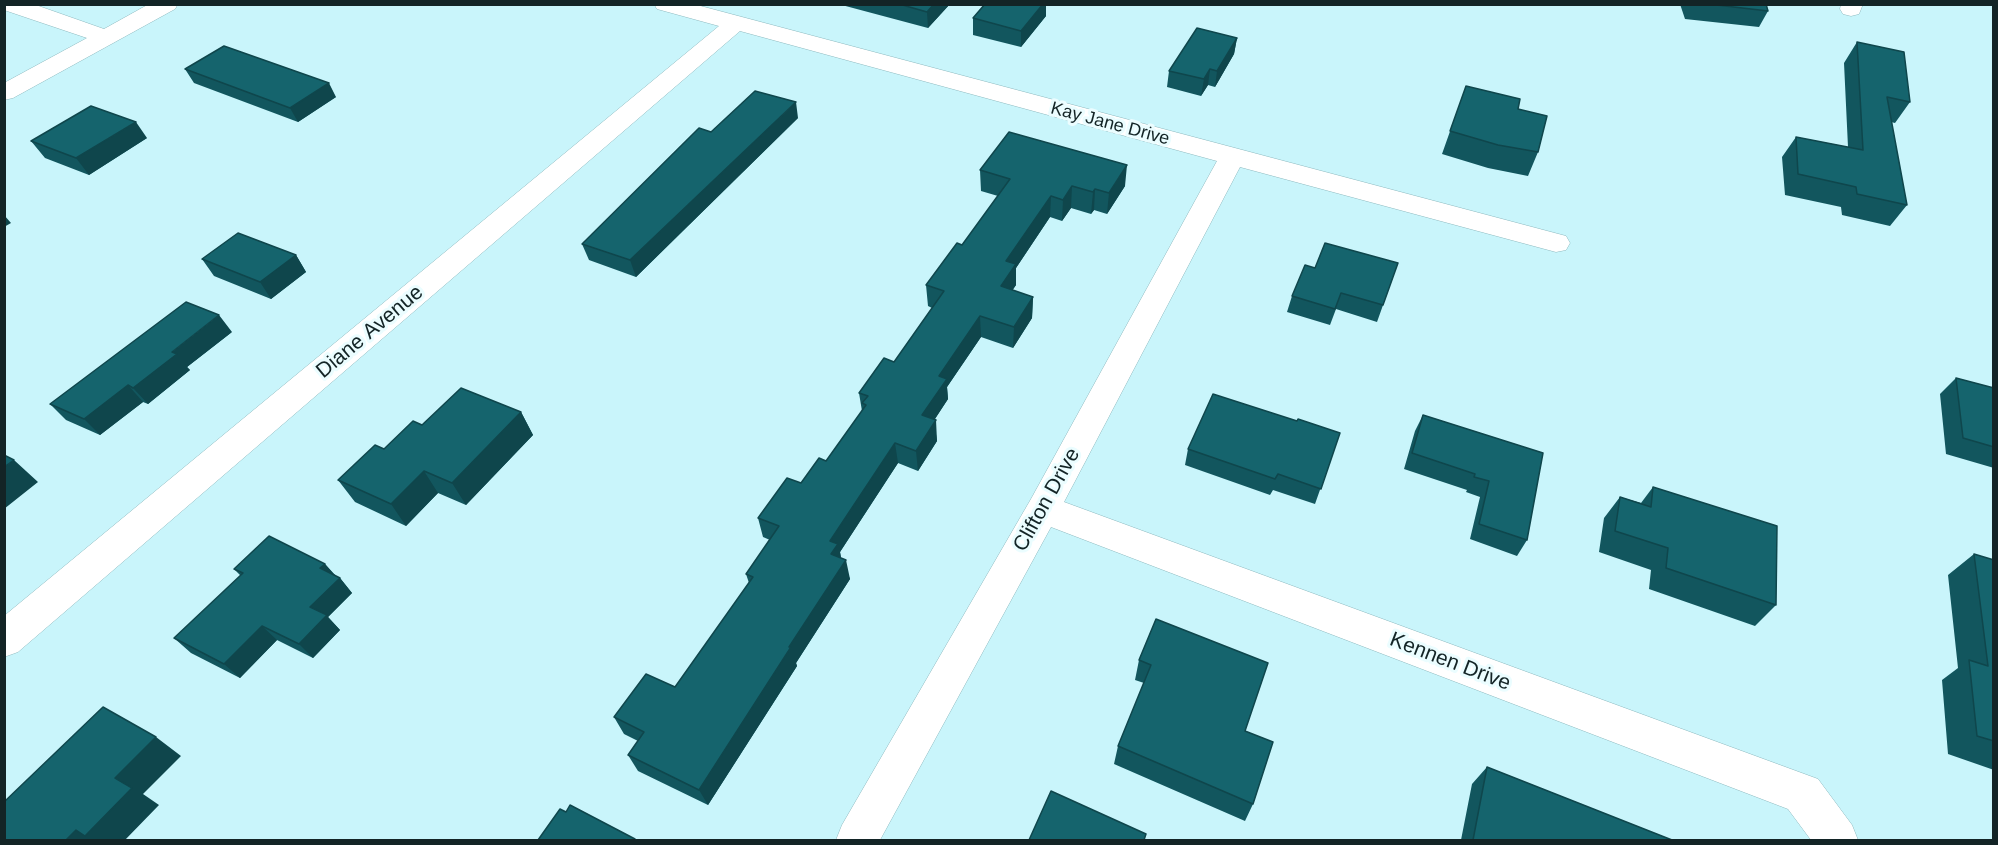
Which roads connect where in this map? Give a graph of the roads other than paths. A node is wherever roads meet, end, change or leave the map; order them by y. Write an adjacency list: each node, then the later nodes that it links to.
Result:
1 (9, 4): 5 (street)
2 (167, 4): 5 (street)
3 (665, 4): 4 (street, Kay Jane Drive)
4 (735, 24): 7 (street, Kay Jane Drive); 10 (street, Diane Avenue)
5 (106, 37): 6 (street)
6 (4, 93)
7 (1232, 157): 8 (street, Kay Jane Drive); 9 (street, Clifton Drive)
8 (1556, 243)
9 (1043, 509): 11 (street, Clifton Drive); 12 (street, Kennen Drive)
10 (4, 640)
11 (857, 840)
12 (1837, 840)

